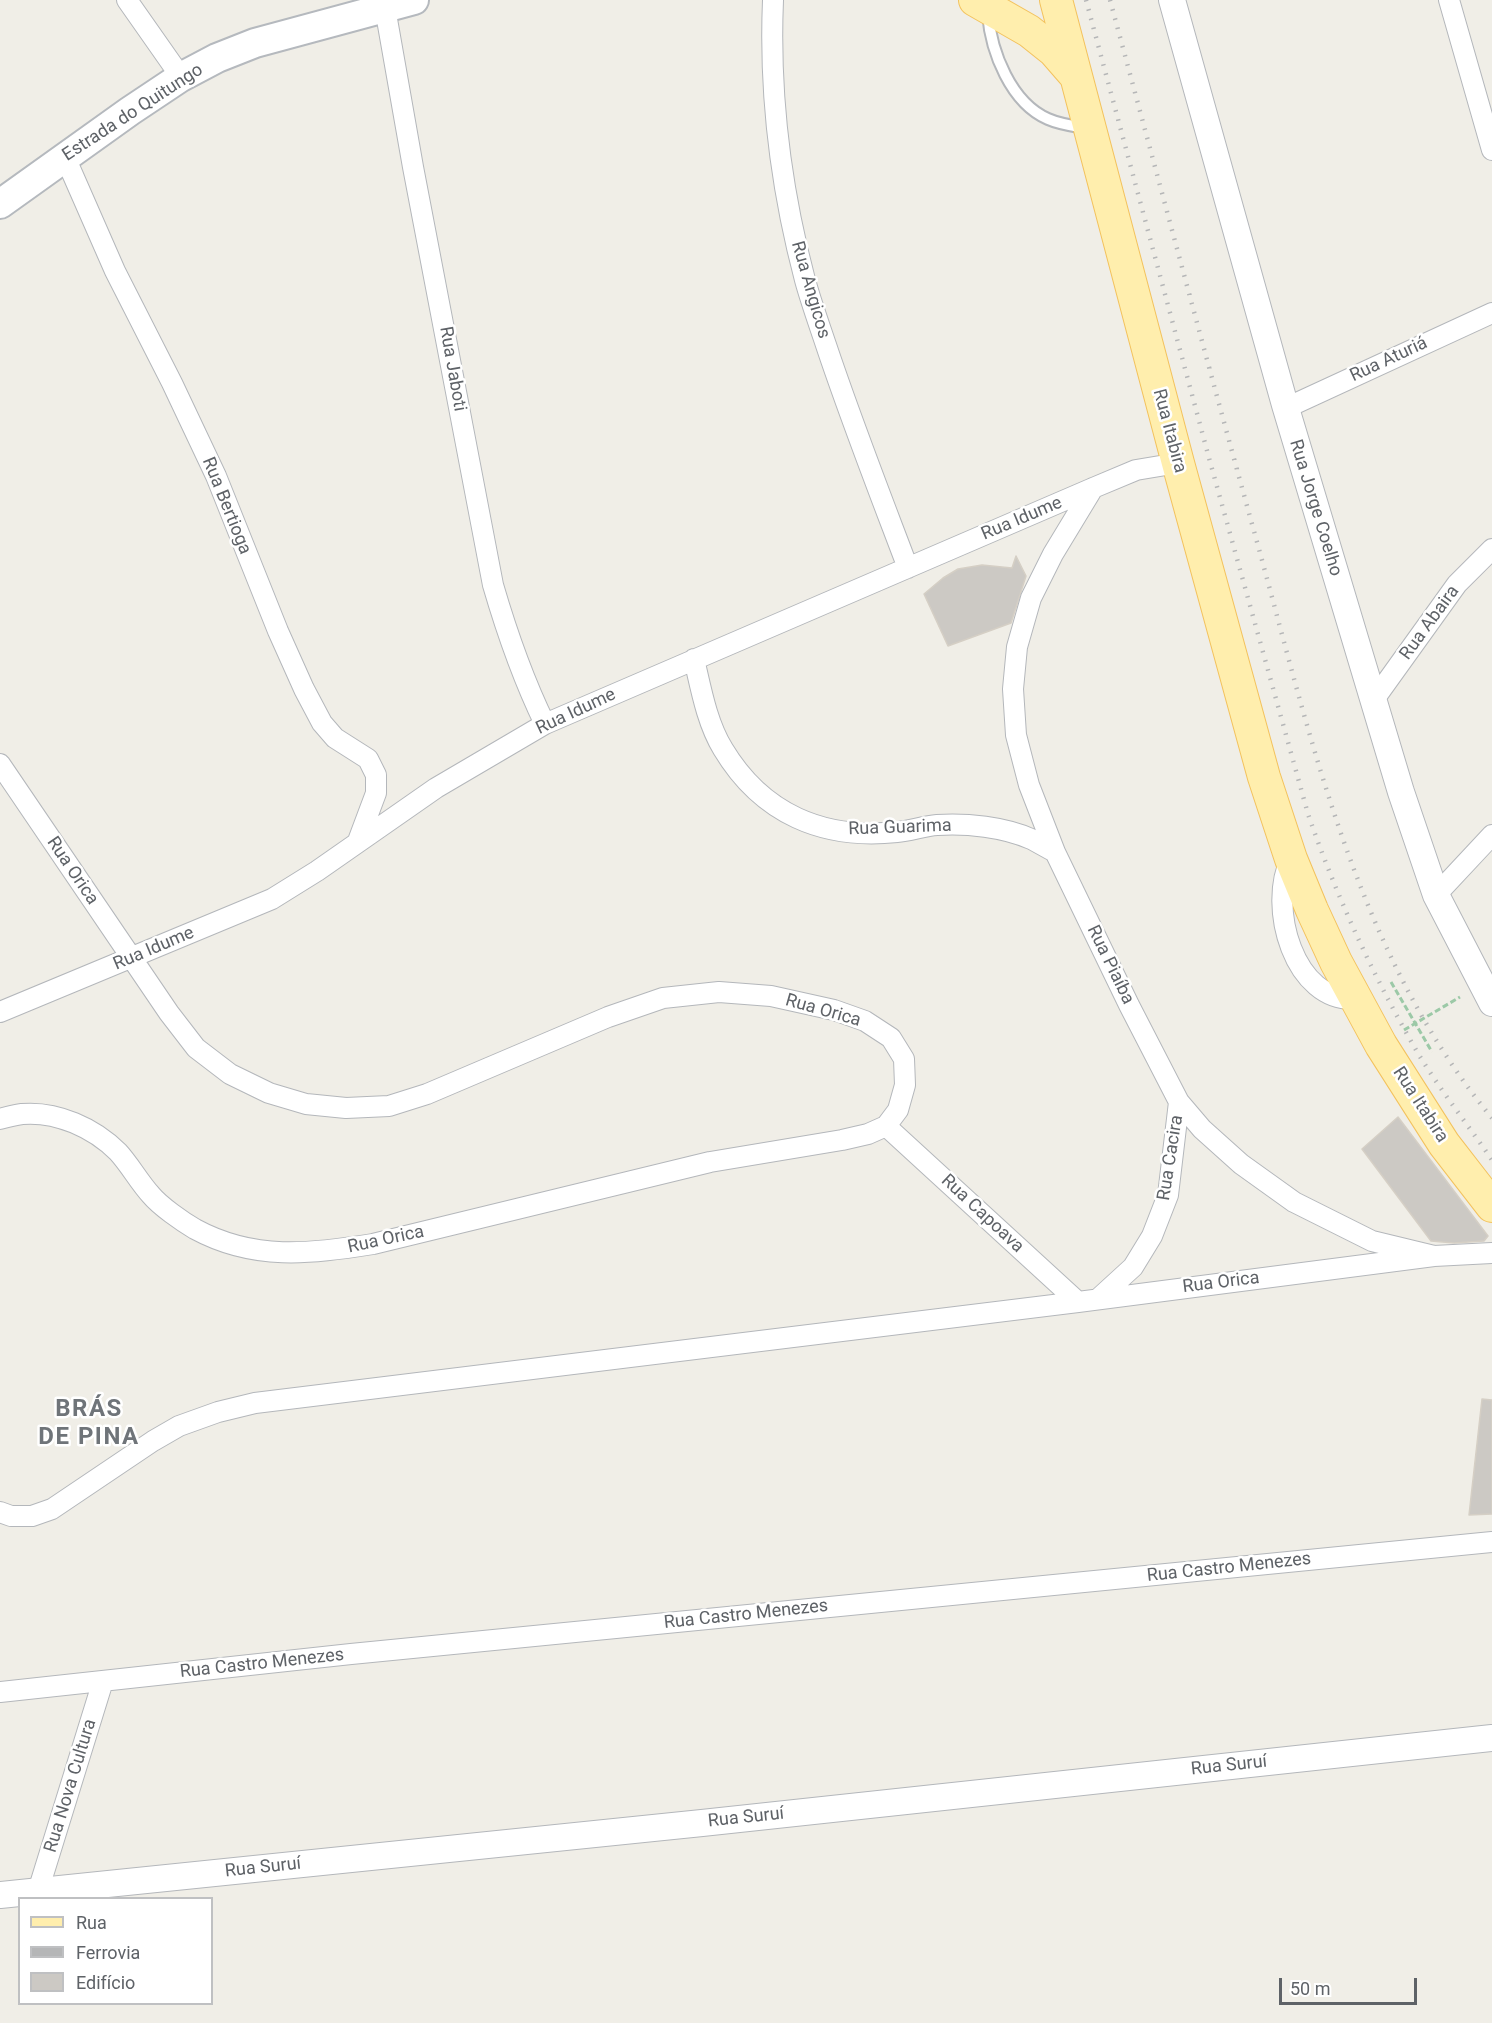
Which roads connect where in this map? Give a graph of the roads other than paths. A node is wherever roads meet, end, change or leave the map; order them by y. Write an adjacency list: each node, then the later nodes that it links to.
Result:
1 (127, 0): 9 (street)
2 (414, 0): 8 (main road, Estrada do Quitungo)
3 (773, 0): 20 (street, Rua Angicos)
4 (1056, 0): 10 (main road, Rua Itabira)
5 (1172, 0): 16 (street, Rua Jorge Coelho)
6 (1449, 0): 12 (street)
7 (981, 4): 10 (main road); 11 (lane)
8 (385, 8): 9 (main road, Estrada do Quitungo); 23 (street, Rua Jaboti)
9 (181, 77): 13 (main road, Estrada do Quitungo)
10 (1077, 77): 11 (main road, Rua Itabira)
11 (1090, 129): 17 (main road, Rua Itabira)
12 (1492, 150)
13 (65, 157): 14 (main road, Estrada do Quitungo); 26 (street, Rua Bertioga)
14 (0, 204)
15 (1492, 313): 16 (street, Rua Aturiá)
16 (1286, 408): 22 (street, Rua Jorge Coelho)
17 (1178, 463): 18 (street, Rua Idume); 35 (main road, Rua Itabira)
18 (1093, 488): 20 (street, Rua Idume); 27 (street, Rua Piaíba)
19 (1492, 549): 22 (street, Rua Abaira)
20 (908, 568): 21 (street, Rua Idume)
21 (694, 659): 23 (street, Rua Idume); 27 (street, Rua Guarima)
22 (1373, 701): 28 (street, Rua Jorge Coelho)
23 (545, 724): 26 (street, Rua Idume)
24 (0, 764): 29 (street, Rua Orica)
25 (1492, 835): 28 (street)
26 (358, 841): 29 (street, Rua Idume)
27 (1055, 852): 32 (street, Rua Piaíba)
28 (1436, 895): 30 (street, Rua Jorge Coelho)
29 (133, 958): 31 (street, Rua Idume); 34 (street, Rua Orica)
30 (1492, 1003)
31 (0, 1012)
32 (1179, 1102): 37 (street, Rua Piaíba); 38 (street, Rua Cacira)
33 (0, 1119): 34 (street, Rua Orica)
34 (886, 1126): 39 (street, Rua Capoava)
35 (1492, 1206)
36 (1492, 1253): 37 (street, Rua Piaíba)
37 (1434, 1256): 38 (street, Rua Orica)
38 (1098, 1299): 39 (street, Rua Orica)
39 (1078, 1302): 40 (street, Rua Orica)
40 (0, 1512)
41 (1492, 1542): 42 (street, Rua Castro Menezes)
42 (103, 1682): 43 (street, Rua Castro Menezes); 45 (street, Rua Nova Cultura)
43 (0, 1692)
44 (1492, 1738): 45 (street, Rua Suruí)
45 (38, 1891): 46 (street, Rua Suruí)
46 (0, 1895)

